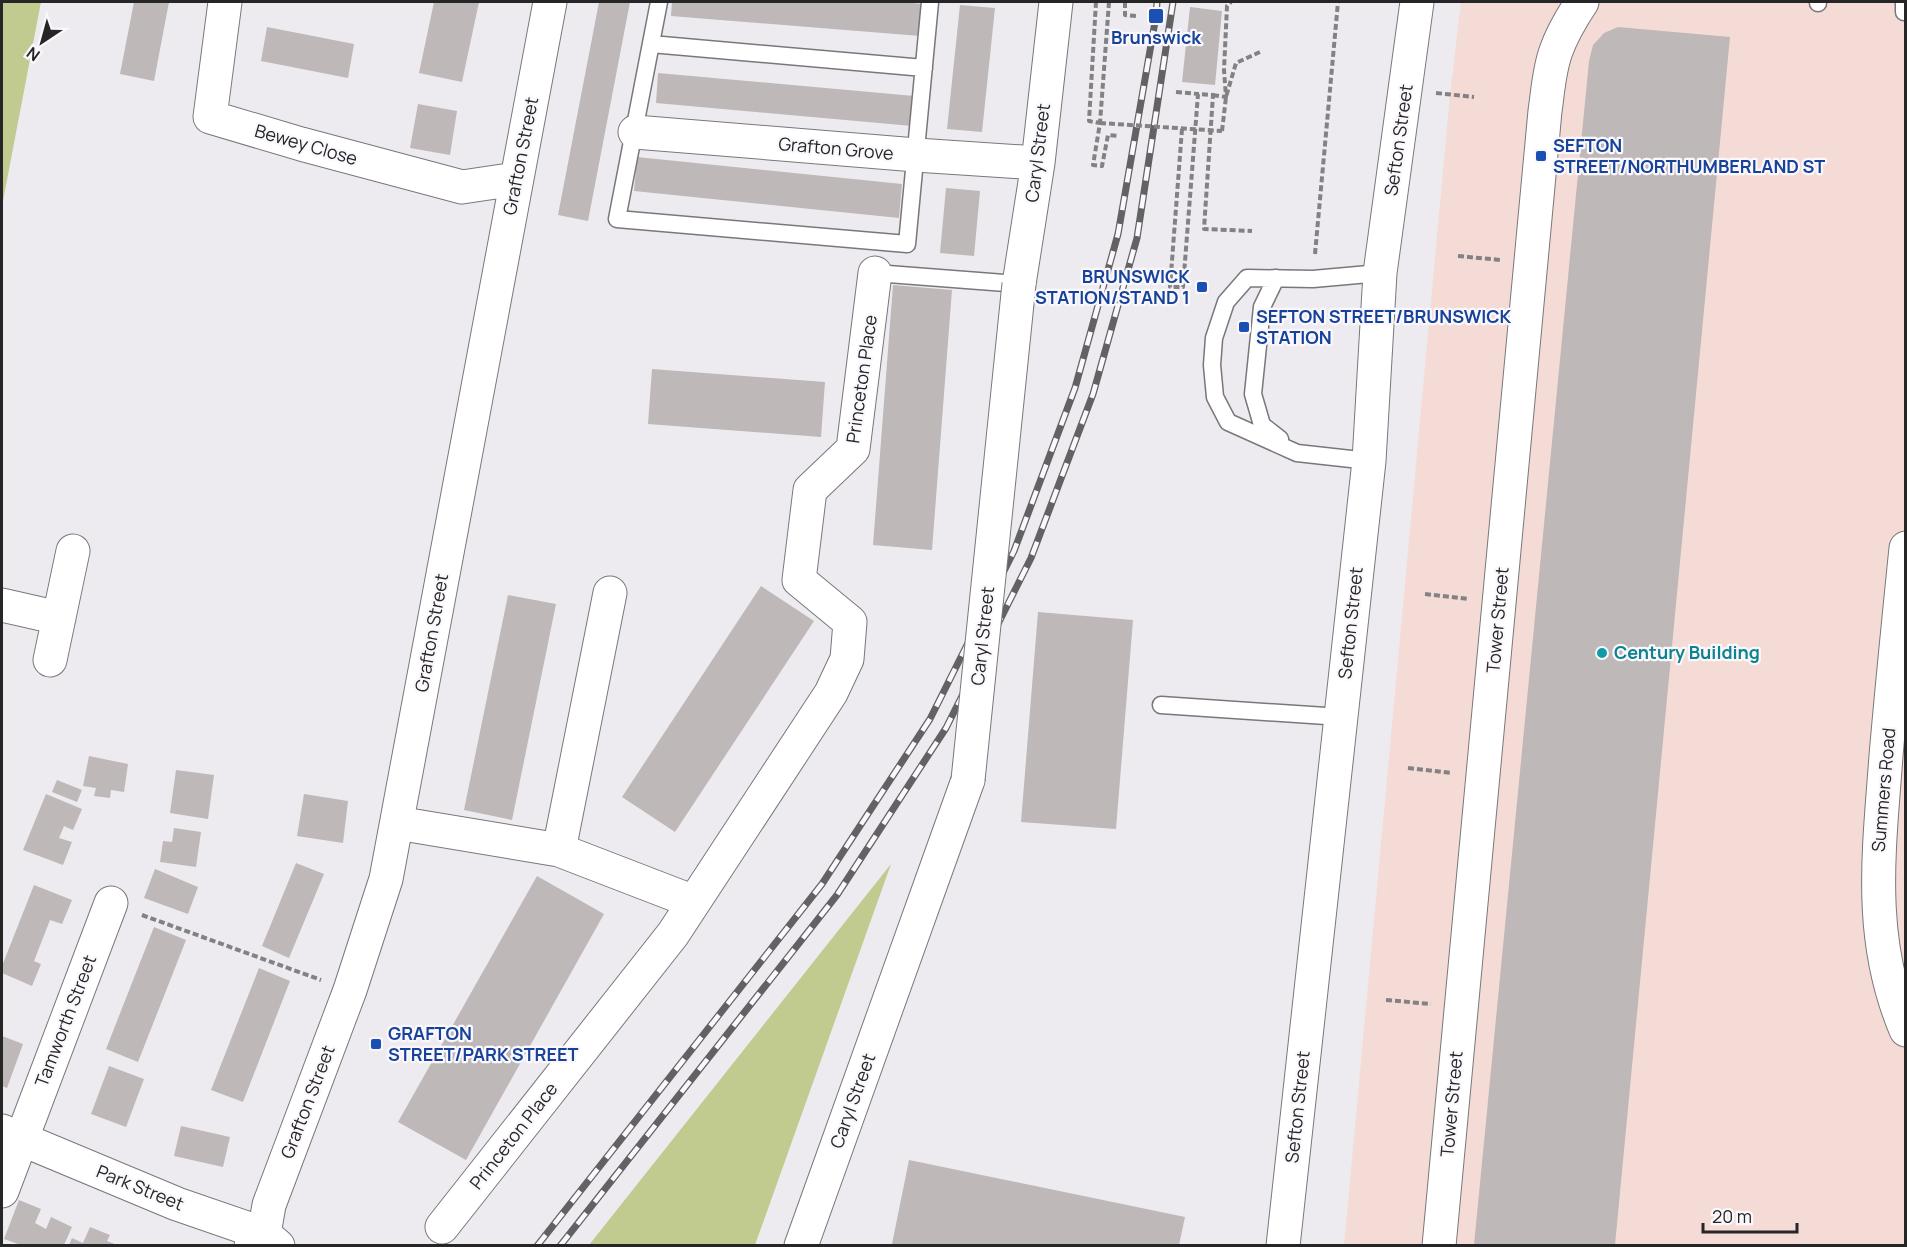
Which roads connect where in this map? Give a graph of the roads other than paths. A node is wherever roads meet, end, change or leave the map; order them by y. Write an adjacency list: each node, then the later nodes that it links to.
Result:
1 (225, 2): 13 (street, Bewey Close)
2 (550, 2): 13 (street, Grafton Street)
3 (659, 2): 8 (lane)
4 (930, 2): 9 (lane)
5 (1056, 2): 12 (street, Caryl Street)
6 (1418, 2): 15 (street, Sefton Street)
7 (1582, 2): 39 (street, Tower Street)
8 (651, 44): 9 (lane); 10 (lane)
9 (924, 68): 11 (lane)
10 (635, 132): 11 (street, Grafton Grove); 11 (lane)
11 (916, 155): 12 (street, Grafton Grove)
12 (1038, 163): 17 (street, Caryl Street)
13 (516, 179): 28 (street, Grafton Street)
14 (875, 273): 17 (lane, Princeton Place); 30 (street, Princeton Place)
15 (1380, 273): 16 (lane); 19 (street, Sefton Street)
16 (1276, 278): 18 (lane); 18 (lane)
17 (1019, 284): 37 (street, Caryl Street, bridge)
18 (1297, 453): 19 (lane)
19 (1368, 461): 27 (street, Sefton Street)
20 (1905, 548): 32 (street, Summers Road)
21 (73, 551): 24 (street)
22 (610, 593): 29 (street)
23 (2, 605): 24 (street)
24 (59, 618): 25 (street)
25 (50, 660)
26 (1161, 705): 27 (lane)
27 (1341, 717): 38 (street, Sefton Street)
28 (397, 823): 29 (street); 36 (street, Grafton Street)
29 (559, 850): 30 (street)
30 (694, 902): 35 (street, Princeton Place)
31 (111, 903): 33 (street, Tamworth Street)
32 (1905, 1029)
33 (12, 1134): 34 (street, Tamworth Street); 36 (street, Park Street)
34 (2, 1191)
35 (442, 1227)
36 (264, 1241)
37 (801, 1245)
38 (1283, 1245)
39 (1439, 1245)

